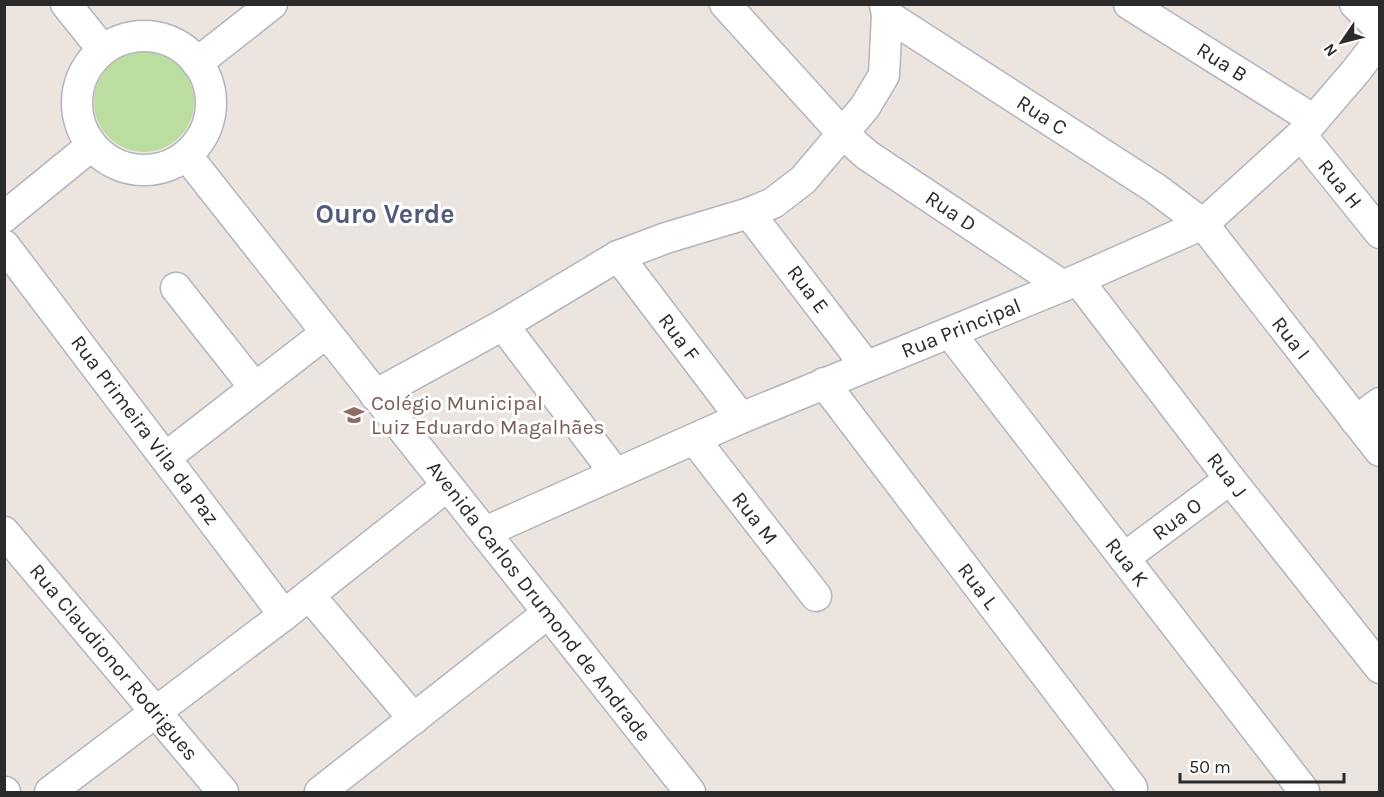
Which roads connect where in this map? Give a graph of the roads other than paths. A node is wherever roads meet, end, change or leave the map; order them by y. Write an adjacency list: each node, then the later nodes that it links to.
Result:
1 (66, 4): 10 (street)
2 (272, 4): 11 (street)
3 (725, 4): 14 (street, Rua D)
4 (1130, 4): 13 (street, Rua B)
5 (1355, 4): 7 (street)
6 (886, 10): 8 (street, Rua C); 12 (street)
7 (1380, 28)
8 (918, 35): 12 (street); 19 (street, Rua C)
9 (1380, 40): 13 (street, Rua Principal)
10 (102, 48): 11 (street); 15 (street)
11 (197, 63): 16 (street)
12 (884, 75): 14 (street)
13 (1307, 128): 19 (street, Rua Principal); 20 (street, Rua H)
14 (842, 134): 17 (street); 23 (street, Rua D)
15 (91, 146): 16 (street); 18 (street)
16 (187, 156): 26 (street, Avenida Carlos Drumond de Andrade)
17 (749, 213): 22 (street); 28 (street, Rua E)
18 (4, 217)
19 (1203, 224): 23 (street, Rua Principal); 34 (street, Rua I)
20 (1380, 233)
21 (4, 245): 37 (street, Rua Primeira Vila da Paz)
22 (618, 256): 25 (street); 33 (street, Rua F)
23 (1071, 283): 27 (street, Rua Principal); 39 (street, Rua J)
24 (176, 288): 30 (street)
25 (502, 325): 31 (street); 38 (street)
26 (326, 333): 30 (street); 31 (street, Avenida Carlos Drumond de Andrade)
27 (950, 333): 28 (street, Rua Principal); 43 (street, Rua K)
28 (866, 366): 29 (street, Rua Principal)
29 (824, 383): 33 (street, Rua Principal); 51 (street, Rua L)
30 (255, 388): 37 (street)
31 (375, 395): 40 (street, Avenida Carlos Drumond de Andrade)
32 (1380, 403): 34 (street)
33 (741, 418): 35 (street, Rua Principal)
34 (1356, 421): 36 (street, Rua I)
35 (695, 440): 38 (street, Rua Principal); 45 (street, Rua M)
36 (1380, 451)
37 (166, 457): 47 (street, Rua Primeira Vila da Paz)
38 (615, 473): 42 (street, Rua Principal)
39 (1230, 479): 43 (street, Rua O); 48 (street, Rua J)
40 (447, 486): 42 (street, Avenida Carlos Drumond de Andrade); 44 (street)
41 (4, 532): 49 (street, Rua Claudionor Rodrigues)
42 (484, 532): 46 (street, Avenida Carlos Drumond de Andrade)
43 (1125, 558): 52 (street, Rua K)
44 (309, 595): 47 (street); 50 (street)
45 (816, 596)
46 (548, 614): 50 (street); 56 (street, Avenida Carlos Drumond de Andrade)
47 (284, 615): 49 (street)
48 (1380, 668)
49 (156, 711): 53 (street); 54 (street, Rua Claudionor Rodrigues)
50 (414, 719): 55 (street)
51 (1132, 788)
52 (1304, 791)
53 (50, 792)
54 (223, 792)
55 (320, 792)
56 (690, 792)

